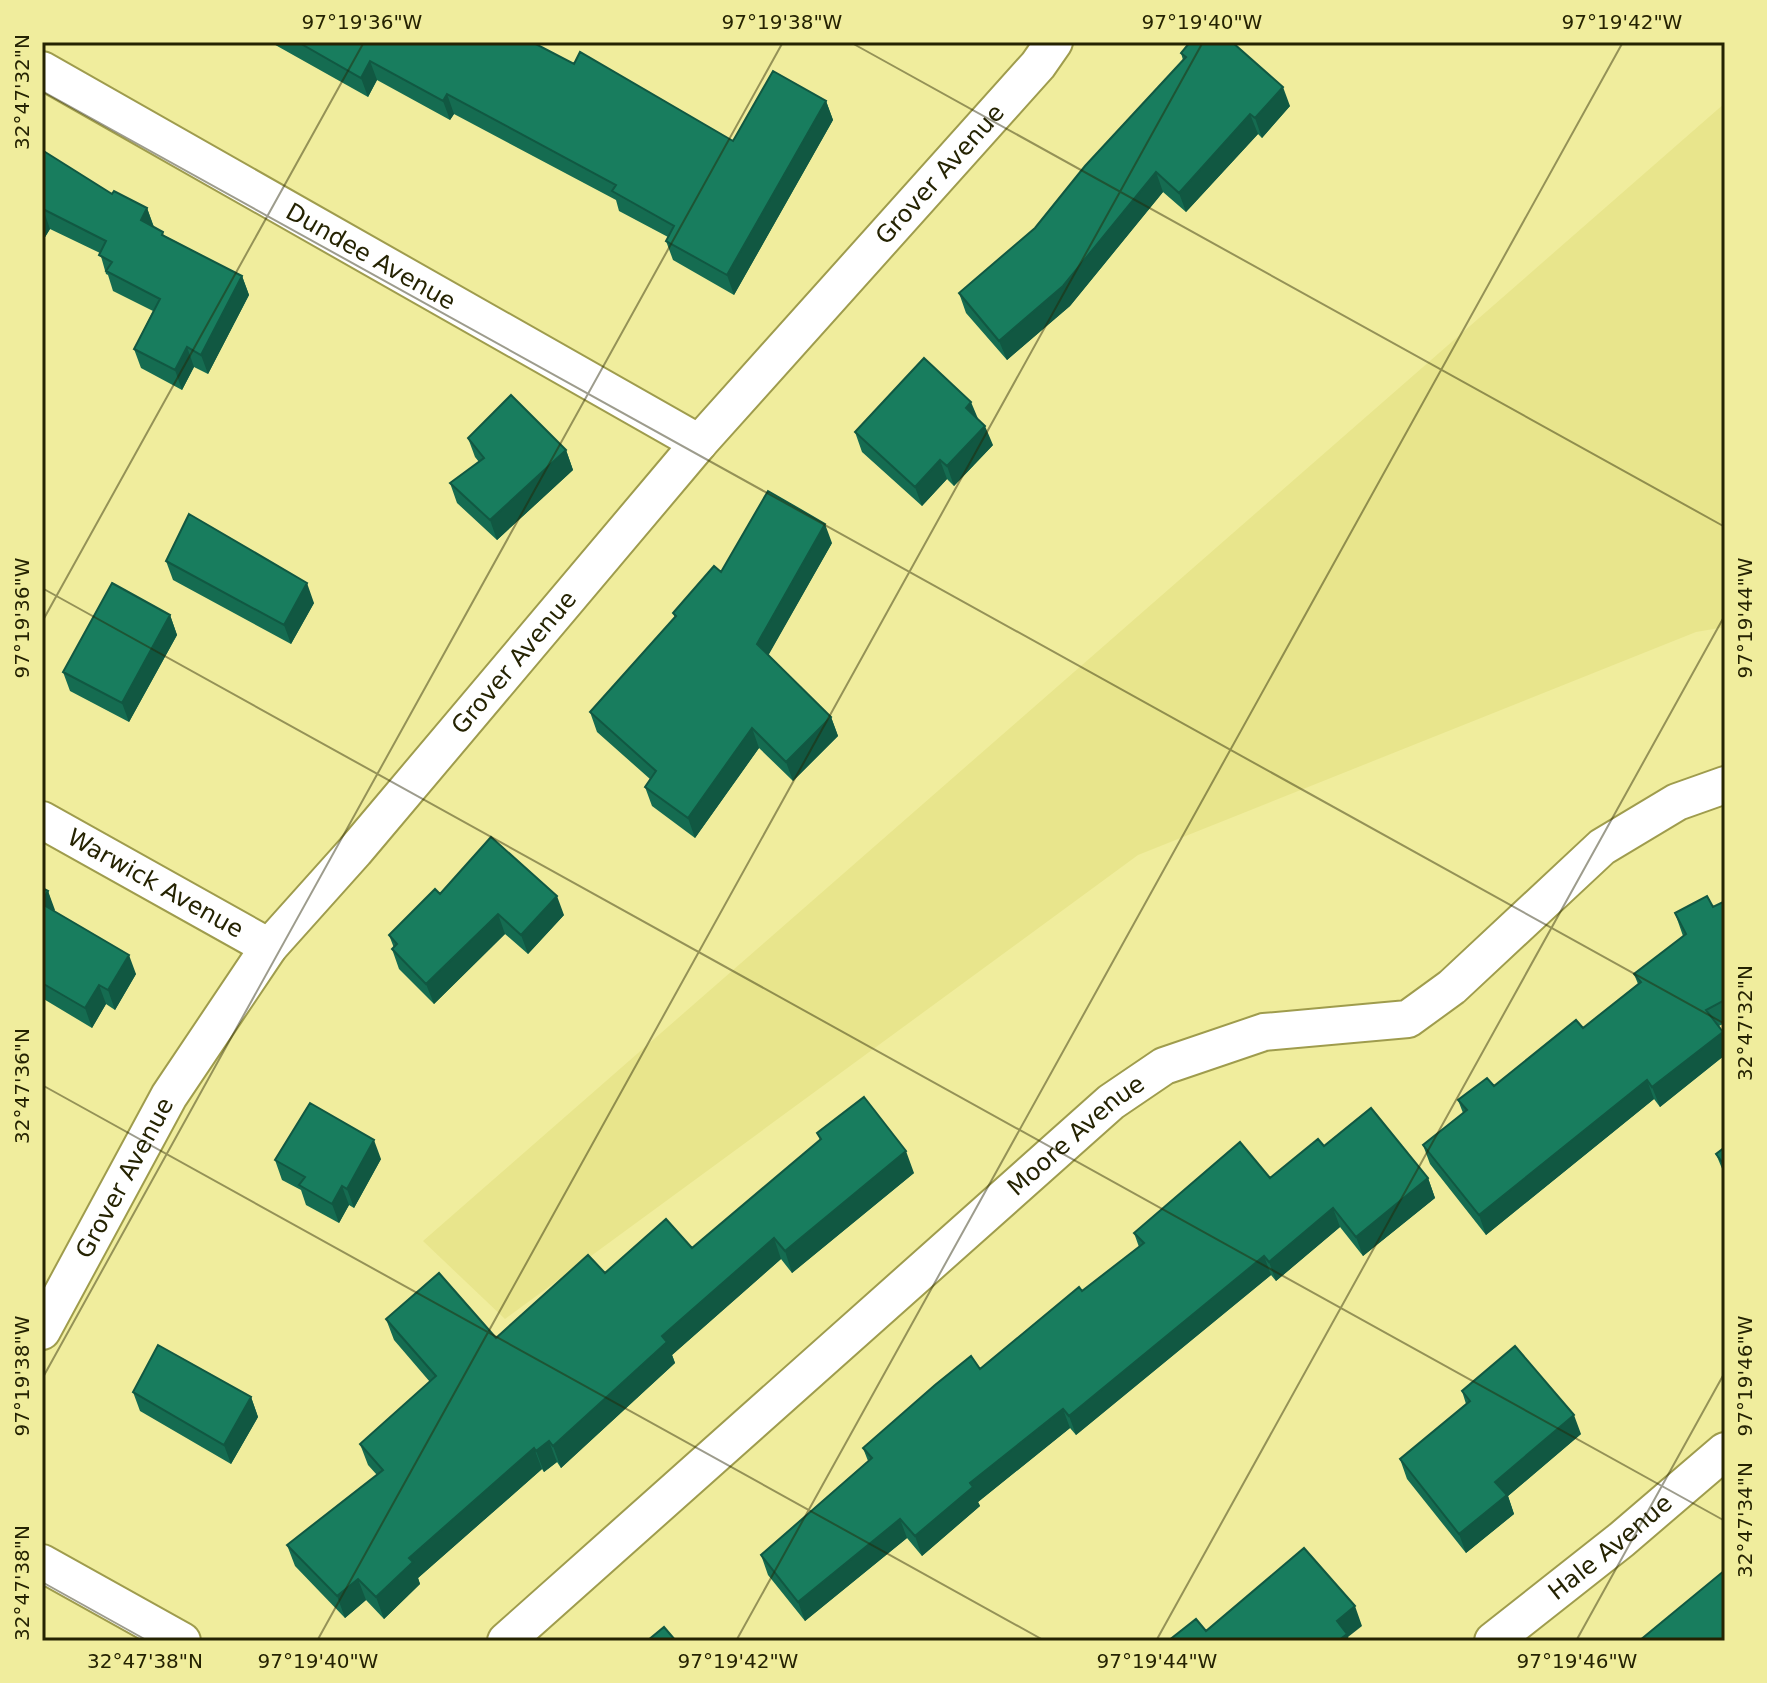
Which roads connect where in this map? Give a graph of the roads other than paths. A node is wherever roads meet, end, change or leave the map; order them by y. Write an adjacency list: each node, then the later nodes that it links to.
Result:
1 (1054, 42): 3 (street, Grover Avenue)
2 (42, 70): 3 (street, Dundee Avenue)
3 (699, 443): 6 (street, Grover Avenue)
4 (1725, 785): 11 (street, Moore Avenue)
5 (42, 820): 6 (street, Warwick Avenue)
6 (269, 947): 7 (street, Grover Avenue)
7 (42, 1331)
8 (1725, 1451): 12 (street, Hale Avenue)
9 (42, 1563): 10 (street)
10 (182, 1641)
11 (506, 1641)
12 (1493, 1641)

